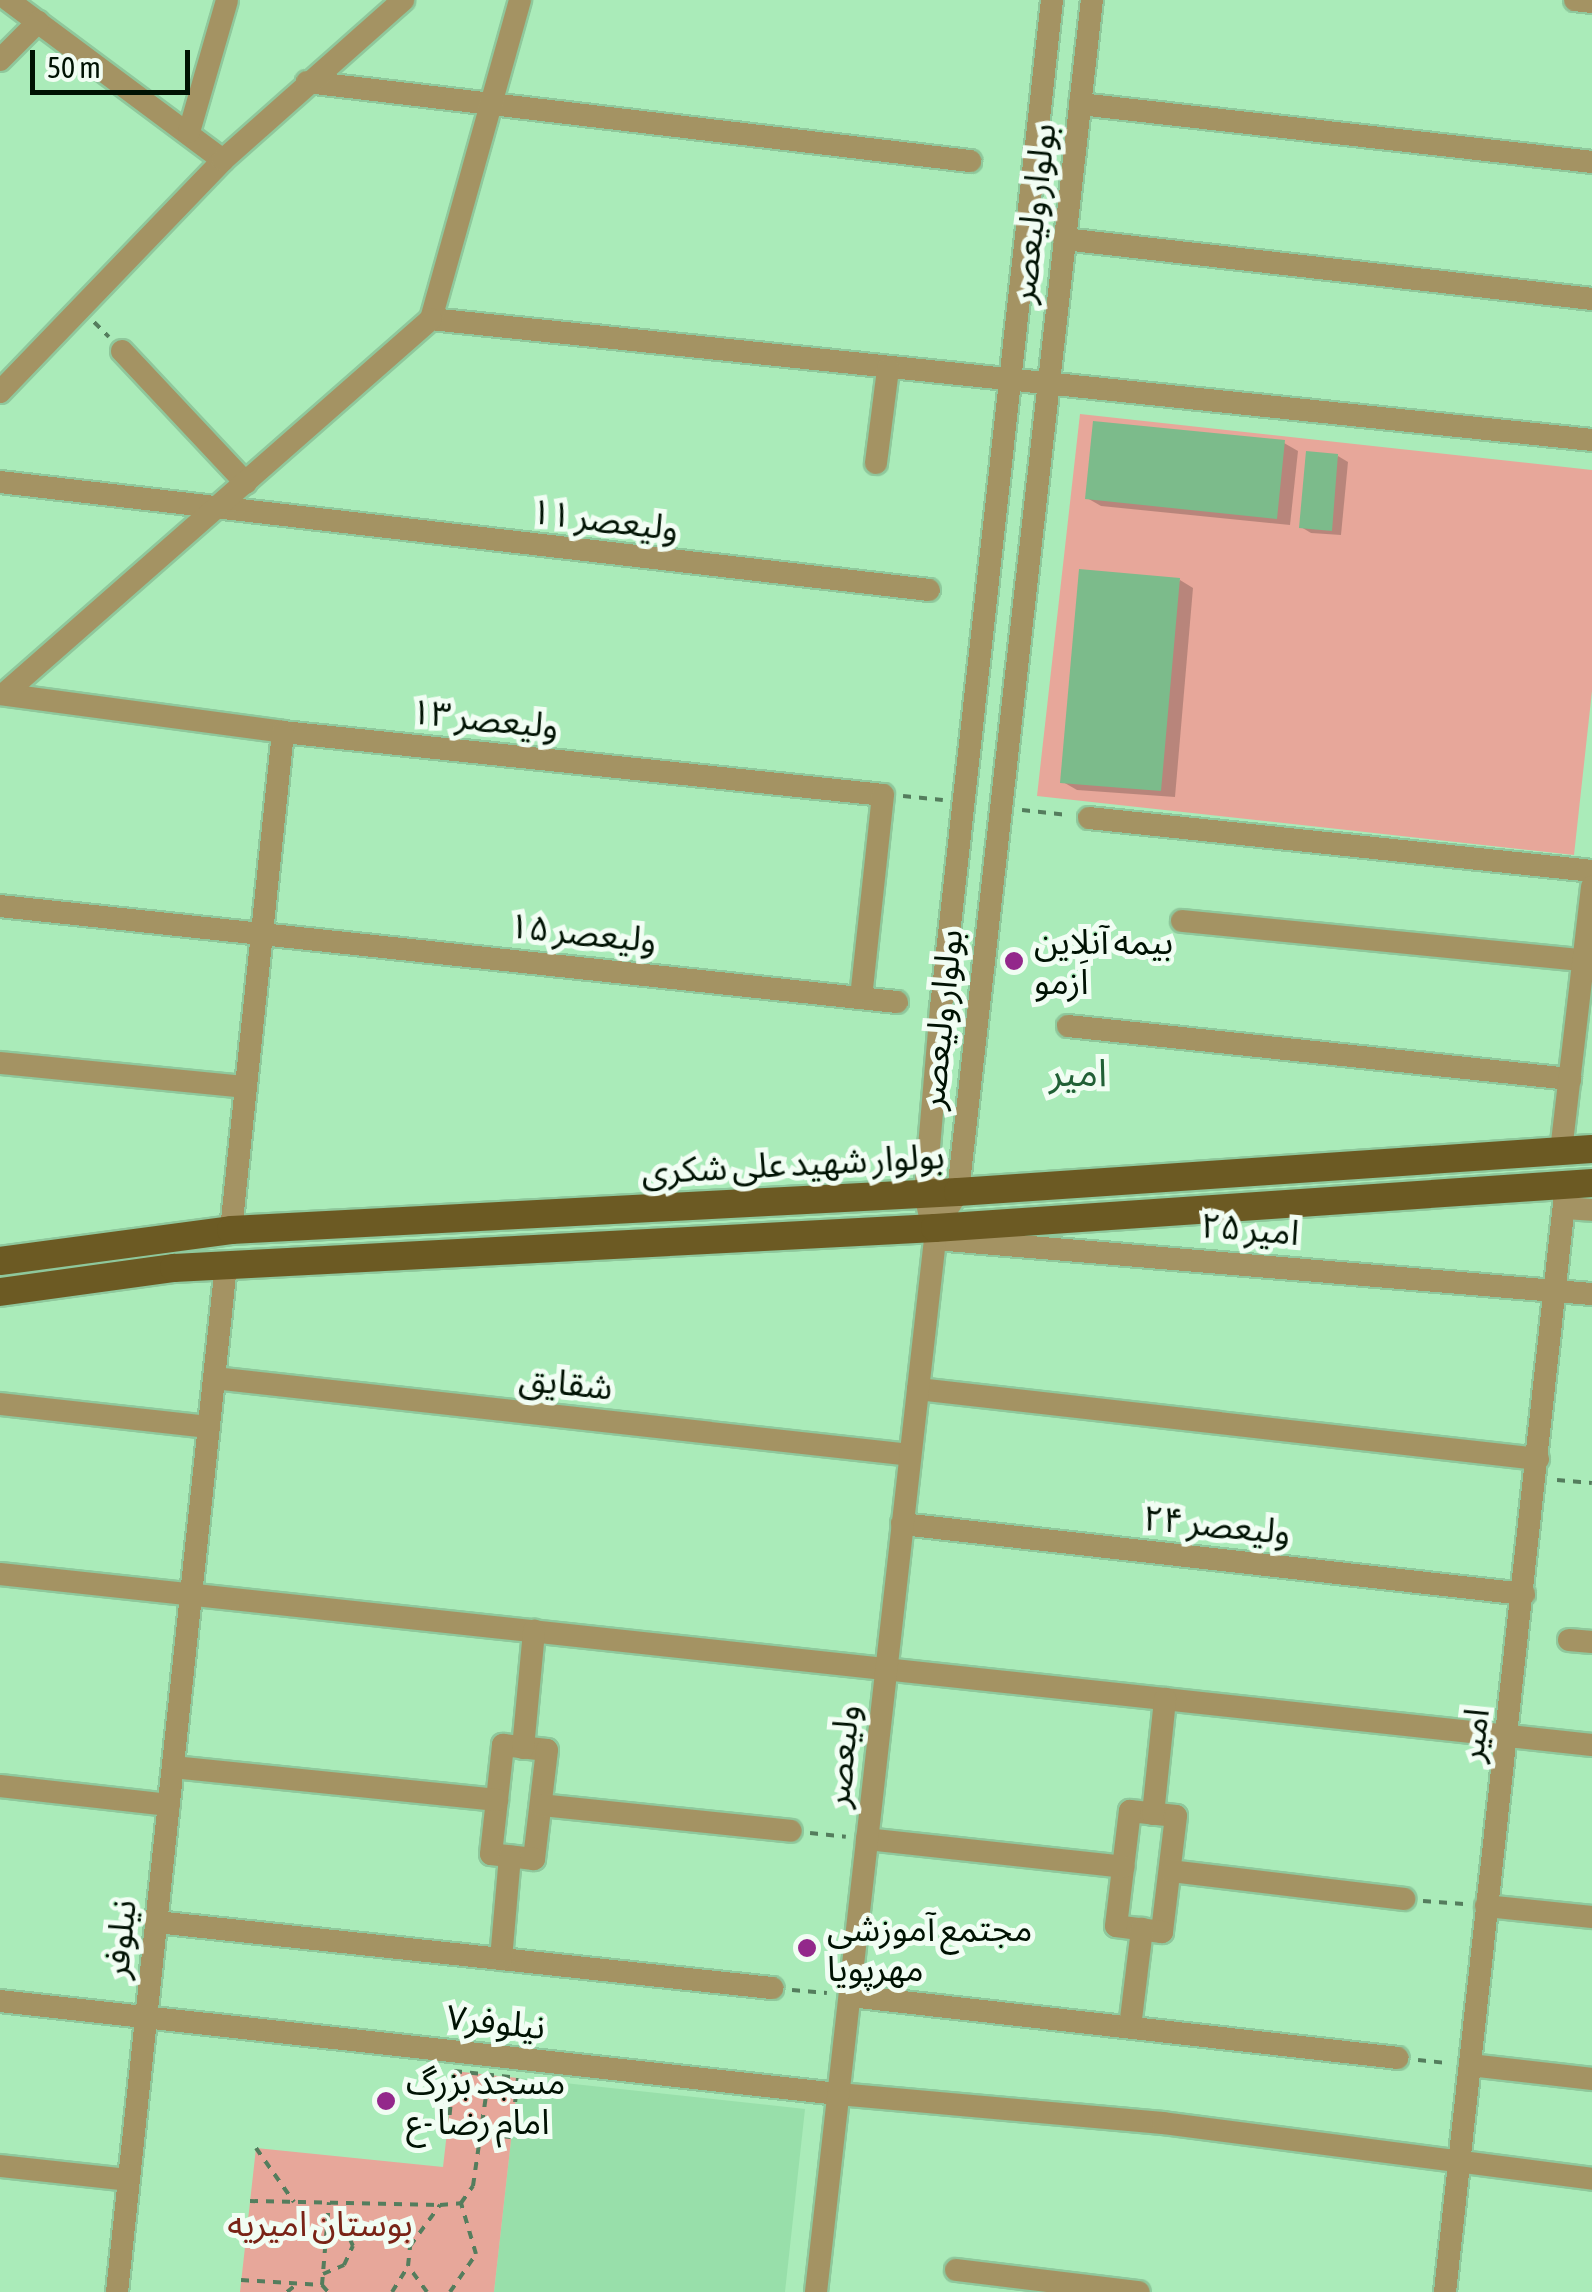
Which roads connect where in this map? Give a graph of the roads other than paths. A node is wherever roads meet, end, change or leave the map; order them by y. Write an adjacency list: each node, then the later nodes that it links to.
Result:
1 (8, 0): 9 (street)
2 (227, 0): 14 (street)
3 (403, 0): 11 (street)
4 (520, 0): 12 (street)
5 (1052, 0): 23 (street, بولوار ولیعصر)
6 (1092, 0): 13 (street, بولوار ولیعصر)
7 (1575, 0): 8 (street)
8 (1592, 2)
9 (38, 22): 10 (street); 14 (street)
10 (0, 60)
11 (307, 82): 12 (street); 15 (street)
12 (494, 104): 16 (street); 20 (street)
13 (1080, 104): 17 (street); 18 (street, بولوار ولیعصر)
14 (189, 132): 15 (street)
15 (223, 160): 25 (street)
16 (970, 161)
17 (1592, 162)
18 (1064, 239): 19 (street); 24 (street, بولوار ولیعصر)
19 (1592, 299)
20 (431, 319): 22 (street); 29 (street)
21 (122, 351): 29 (street)
22 (888, 369): 23 (street); 27 (street)
23 (1009, 382): 24 (street); 51 (street, بولوار ولیعصر)
24 (1047, 386): 26 (street); 49 (street, بولوار ولیعصر)
25 (0, 392)
26 (1592, 440)
27 (876, 463)
28 (0, 482): 30 (street, ولیعصر ۱۱)
29 (246, 483): 30 (street)
30 (217, 509): 31 (street, ولیعصر ۱۱); 32 (street)
31 (929, 590)
32 (2, 694): 33 (street, ولیعصر ۱۳)
33 (282, 732): 39 (street); 41 (street, ولیعصر ۱۳)
34 (1088, 818): 35 (street)
35 (1592, 871)
36 (1592, 887): 40 (street)
37 (0, 906): 39 (street, ولیعصر ۱۵)
38 (1182, 920): 40 (street)
39 (262, 931): 41 (street, ولیعصر ۱۵); 46 (street)
40 (1588, 961): 45 (street)
41 (861, 998): 42 (street, ولیعصر ۱۵)
42 (897, 1002)
43 (1068, 1026): 45 (street)
44 (0, 1063): 46 (street)
45 (1570, 1079): 48 (street)
46 (246, 1088): 54 (street)
47 (1592, 1149): 48 (main road, بولوار شهید علی شکری)
48 (1561, 1151): 49 (main road, بولوار شهید علی شکری)
49 (958, 1192): 51 (main road, بولوار شهید علی شکری); 55 (street, بولوار ولیعصر)
50 (1574, 1192): 53 (street); 55 (main road, بولوار شهید علی شکری); 59 (street, امیر)
51 (925, 1194): 52 (main road, بولوار شهید علی شکری); 55 (street, بولوار ولیعصر)
52 (788, 1201): 54 (main road, بولوار شهید علی شکری); 56 (main road)
53 (1592, 1210)
54 (231, 1230): 57 (main road, بولوار شهید علی شکری)
55 (935, 1234): 56 (main road, بولوار شهید علی شکری); 59 (street, امیر ۲۵); 63 (street, ولیعصر)
56 (787, 1236): 58 (main road, بولوار شهید علی شکری)
57 (0, 1261)
58 (226, 1265): 60 (main road, بولوار شهید علی شکری); 62 (street, نیلوفر)
59 (1559, 1290): 61 (street, امیر ۲۵); 67 (street, امیر)
60 (0, 1292)
61 (1592, 1294)
62 (214, 1378): 65 (street, نیلوفر); 66 (street, شقایق)
63 (918, 1389): 66 (street, ولیعصر); 67 (street)
64 (0, 1404): 65 (street)
65 (209, 1427): 70 (street, نیلوفر)
66 (910, 1455): 68 (street, ولیعصر)
67 (1537, 1468): 71 (street, امیر)
68 (902, 1524): 71 (street, ولیعصر ۲۴); 73 (street, ولیعصر)
69 (0, 1574): 70 (street)
70 (191, 1594): 72 (street); 78 (street, نیلوفر)
71 (1524, 1594): 75 (street, امیر)
72 (534, 1632): 73 (street); 77 (street)
73 (886, 1669): 74 (street); 85 (street, ولیعصر)
74 (1165, 1699): 75 (street); 83 (street)
75 (1509, 1736): 76 (street); 90 (street, امیر)
76 (1592, 1745)
77 (523, 1748): 80 (street); 82 (street)
78 (173, 1767): 80 (street); 81 (street, نیلوفر)
79 (0, 1786): 81 (street)
80 (497, 1800): 86 (street)
81 (169, 1805): 92 (street, نیلوفر)
82 (541, 1805): 84 (street); 86 (street)
83 (1153, 1814): 87 (street); 88 (street)
84 (791, 1831)
85 (867, 1839): 87 (street); 96 (street, ولیعصر)
86 (510, 1856): 94 (street)
87 (1124, 1866): 93 (street)
88 (1170, 1871): 89 (street); 93 (street)
89 (1404, 1899)
90 (1486, 1906): 91 (street); 101 (street, امیر)
91 (1592, 1917)
92 (156, 1922): 94 (street); 98 (street, نیلوفر)
93 (1142, 1929): 99 (street)
94 (501, 1959): 95 (street)
95 (772, 1988)
96 (850, 1996): 99 (street); 103 (street, ولیعصر)
97 (0, 2001): 98 (street, نیلوفر۷)
98 (146, 2017): 103 (street, نیلوفر۷); 107 (street, نیلوفر)
99 (1130, 2027): 100 (street)
100 (1398, 2058)
101 (1470, 2066): 102 (street); 104 (street, امیر)
102 (1592, 2079)
103 (838, 2094): 104 (street, نیلوفر۷); 110 (street, ولیعصر)
104 (1459, 2164): 106 (street, نیلوفر۷); 112 (street, امیر)
105 (0, 2166): 107 (street)
106 (1592, 2179)
107 (128, 2180): 109 (street, نیلوفر)
108 (956, 2270): 111 (street)
109 (116, 2292)
110 (816, 2292)
111 (1139, 2292)
112 (1446, 2292)

